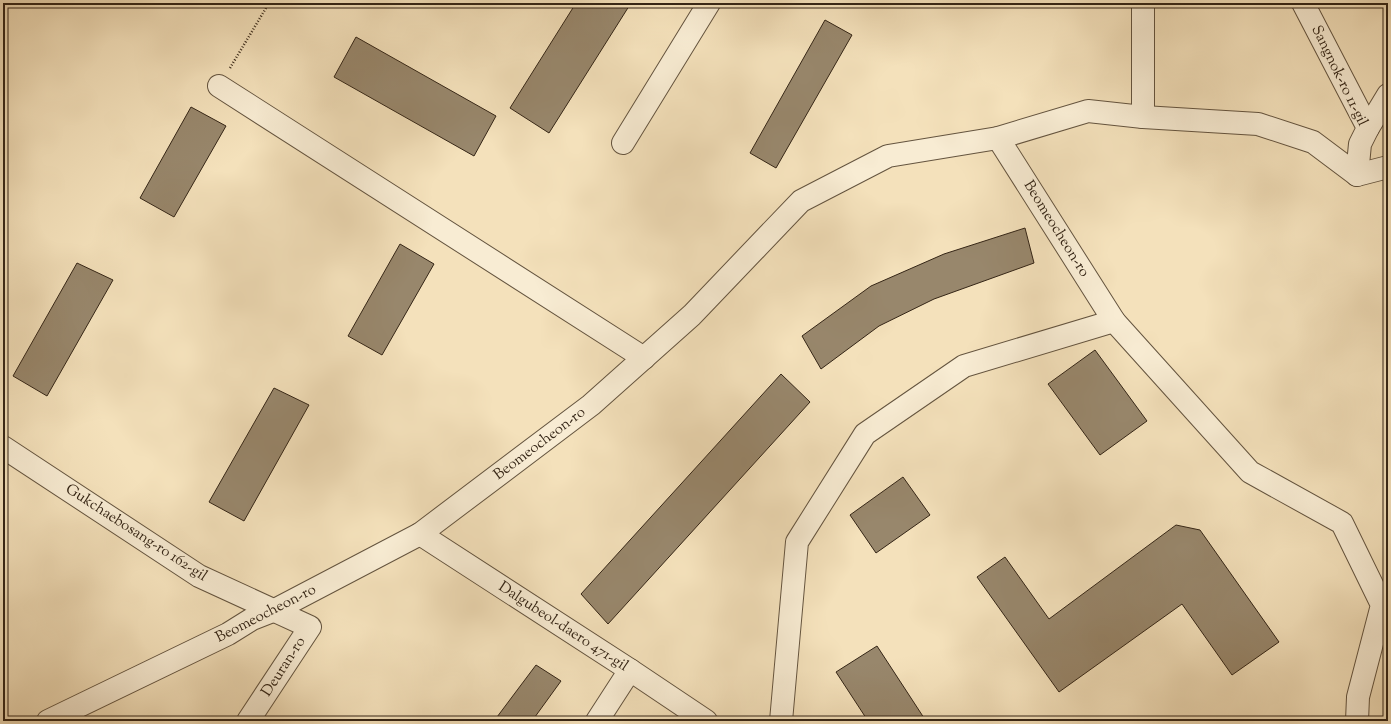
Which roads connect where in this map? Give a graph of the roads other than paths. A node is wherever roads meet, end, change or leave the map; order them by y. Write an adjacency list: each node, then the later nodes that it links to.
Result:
1 (709, 3): 9 (street)
2 (1143, 3): 6 (street)
3 (1303, 3): 7 (street, Sangnok-ro 11-gil)
4 (219, 86): 13 (street)
5 (1388, 95): 7 (street)
6 (1143, 116): 8 (street, Beomeocheon-ro); 11 (street, Beomeocheon-ro)
7 (1368, 128): 11 (street, Sangnok-ro 11-gil)
8 (998, 138): 12 (street, Beomeocheon-ro); 13 (street, Beomeocheon-ro)
9 (623, 143)
10 (1388, 167): 11 (street)
11 (1357, 175)
12 (1114, 321): 22 (street); 23 (street, Beomeocheon-ro)
13 (644, 358): 15 (street, Beomeocheon-ro)
14 (4, 449): 16 (street, Gukchaebosang-ro 162-gil)
15 (420, 534): 16 (street, Beomeocheon-ro); 17 (street, Dalgubeol-daero 471-gil)
16 (275, 610): 18 (street, Beomeocheon-ro); 19 (street, Deuran-ro)
17 (630, 670): 20 (street); 21 (street, Dalgubeol-daero 471-gil)
18 (48, 721)
19 (248, 721)
20 (597, 721)
21 (706, 721)
22 (781, 721)
23 (1357, 721)

